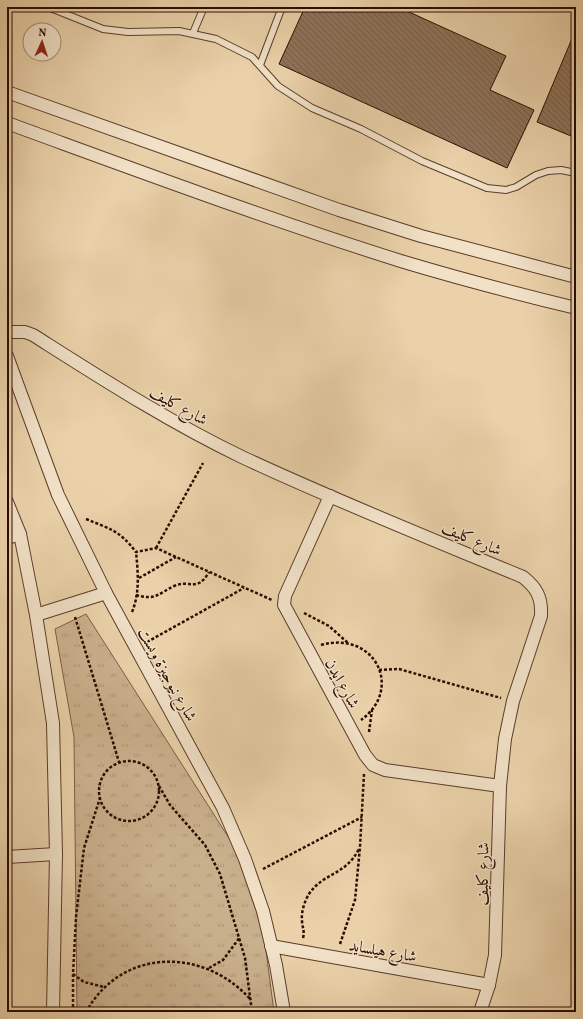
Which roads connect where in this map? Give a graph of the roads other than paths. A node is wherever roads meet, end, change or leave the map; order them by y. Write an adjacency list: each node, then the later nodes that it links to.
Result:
1 (48, 7): 4 (lane)
2 (204, 7): 4 (lane)
3 (282, 7): 5 (lane)
4 (193, 33): 5 (lane)
5 (260, 64): 8 (lane)
6 (7, 92): 9 (street)
7 (7, 123): 10 (street)
8 (576, 173)
9 (576, 277)
10 (576, 308)
11 (7, 332): 13 (street, شارع كليف)
12 (7, 356): 17 (street, شارع نيوجيزة ويست)
13 (330, 496): 19 (street, شارع كليف); 19 (street, شارع ايدن)
14 (7, 502): 15 (street)
15 (20, 534): 16 (street); 18 (street)
16 (7, 538)
17 (106, 593): 18 (street); 22 (street, شارع نيوجيزة ويست)
18 (36, 615): 20 (street)
19 (500, 786): 23 (street, شارع كليف)
20 (56, 854): 21 (street); 24 (street)
21 (7, 857)
22 (272, 946): 23 (street, شارع هيلسايد); 25 (street, شارع نيوجيزة ويست)
23 (489, 985): 26 (street, شارع كليف)
24 (53, 1012)
25 (284, 1012)
26 (480, 1012)

